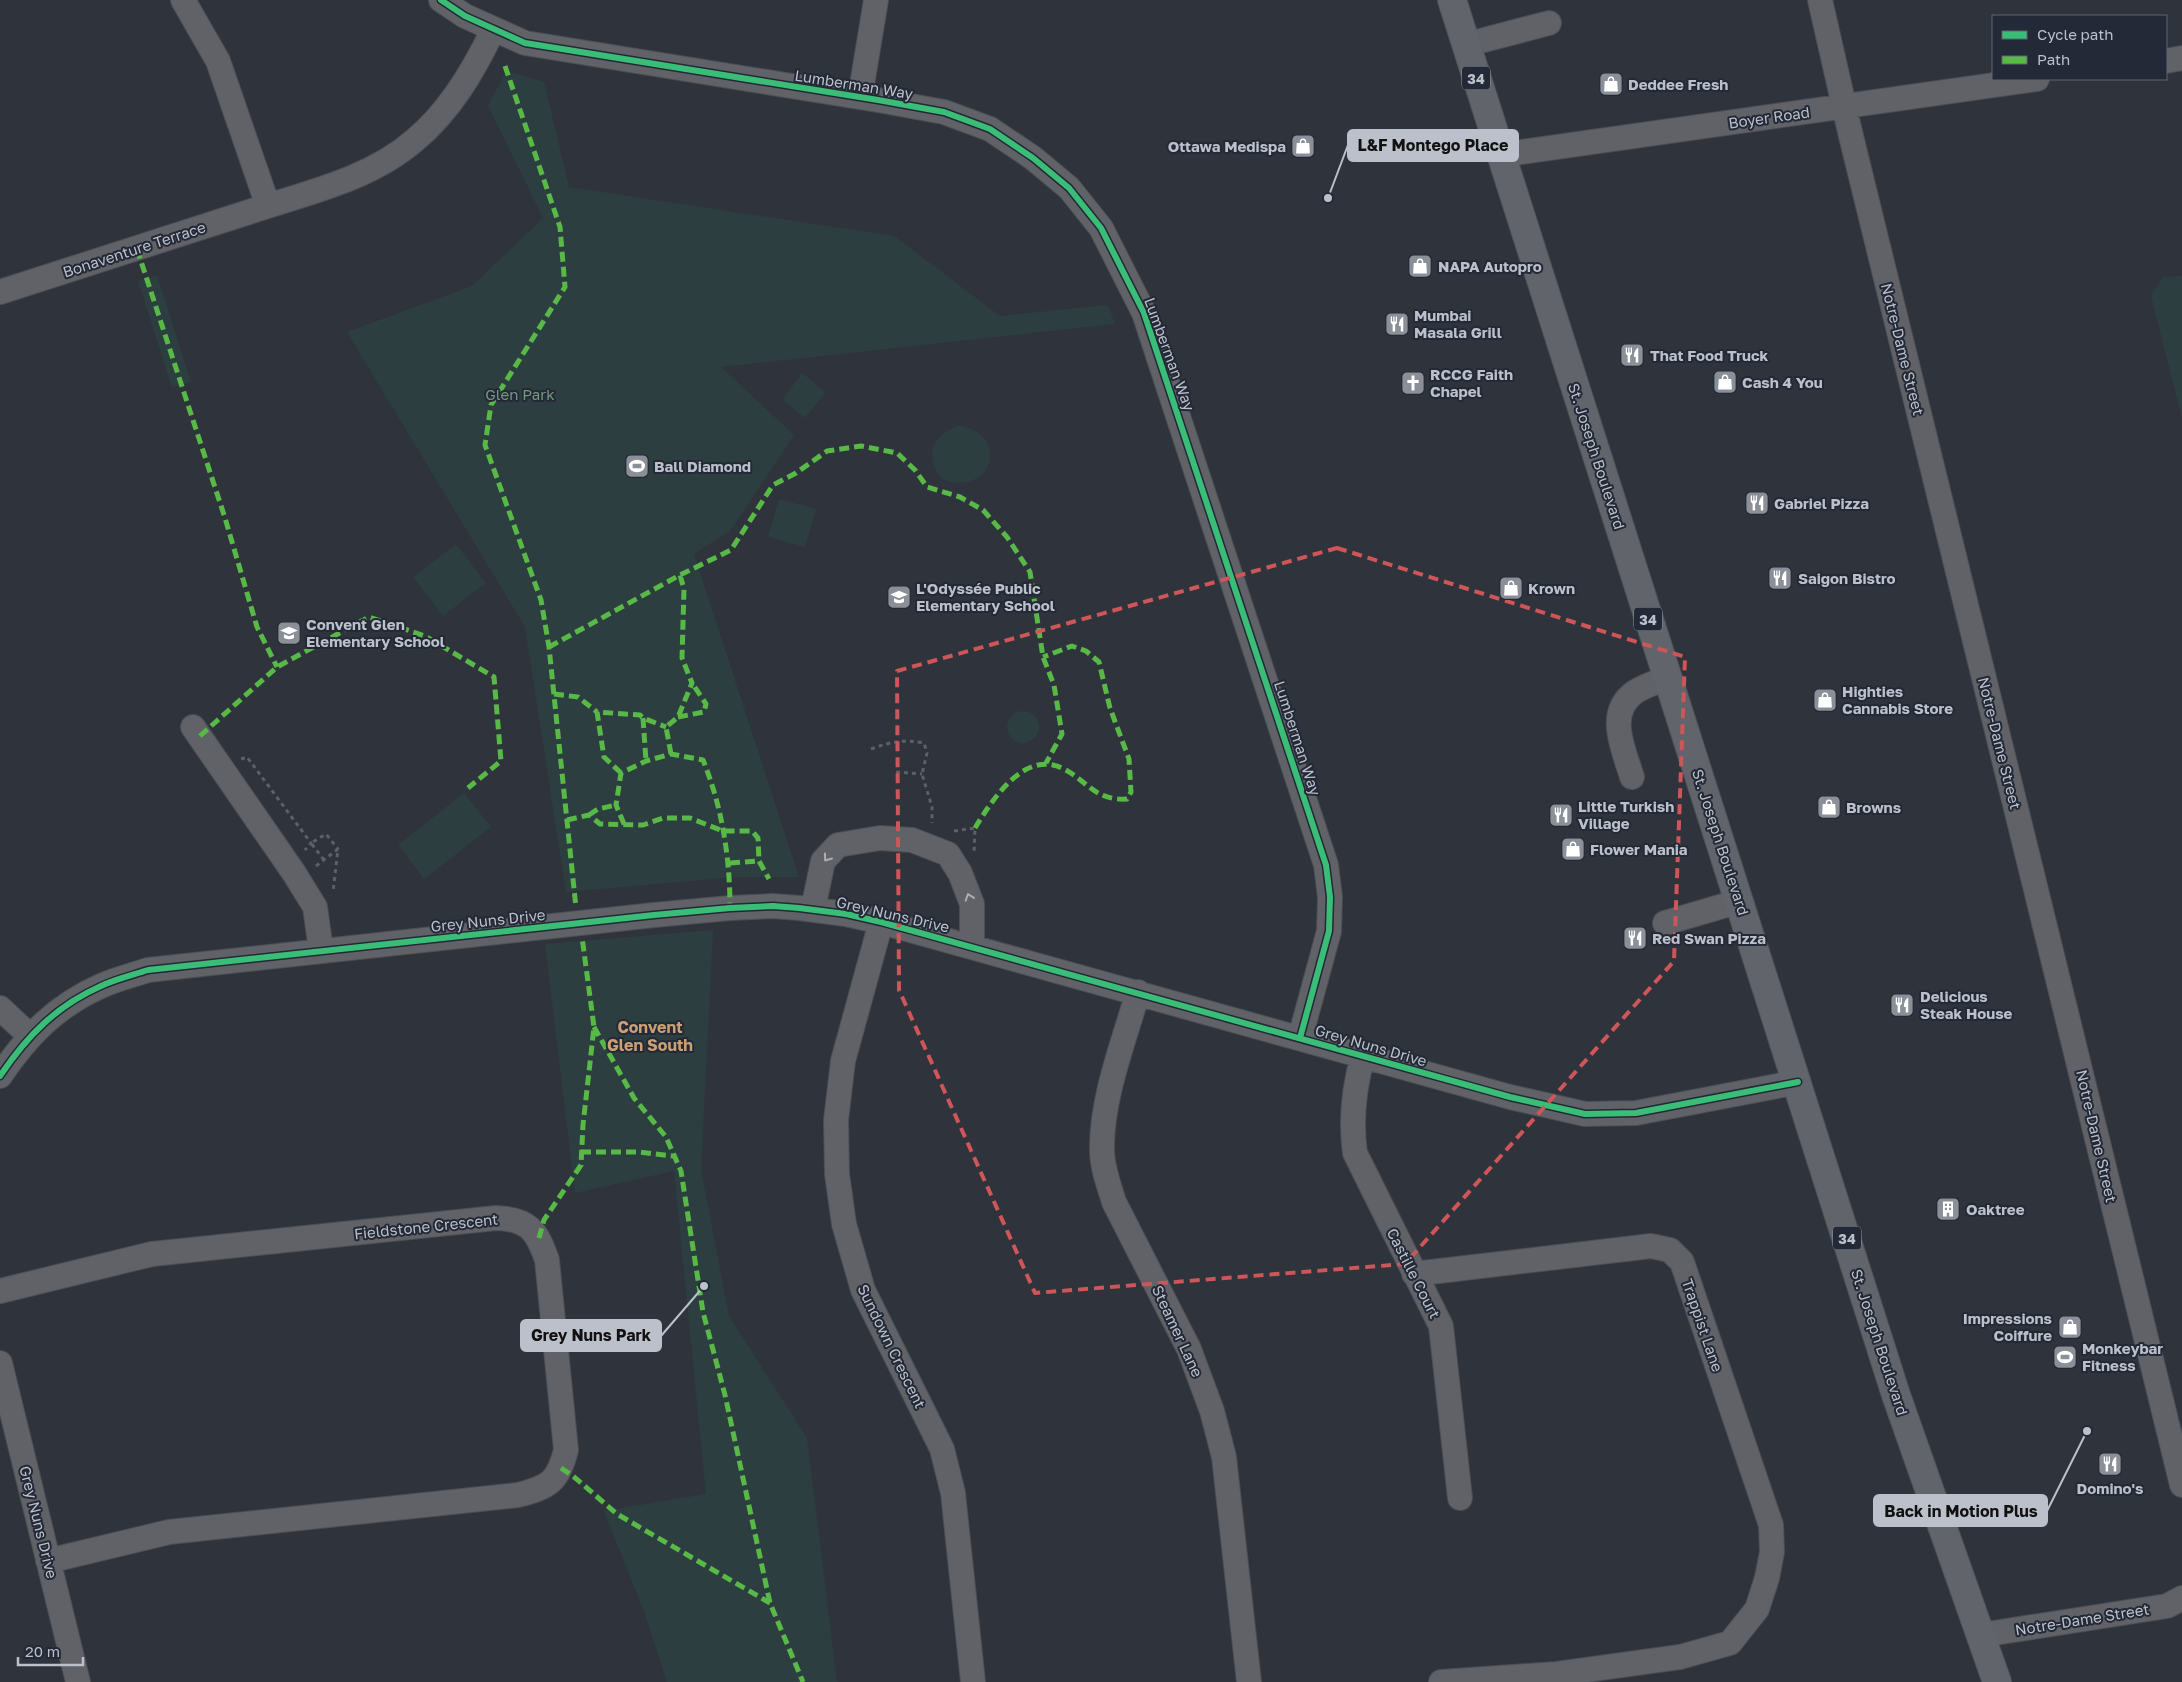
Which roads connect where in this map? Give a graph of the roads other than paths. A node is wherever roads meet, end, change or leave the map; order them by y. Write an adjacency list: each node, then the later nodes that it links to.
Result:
1 (183, 0): 15 (street)
2 (441, 0): 7 (street, Lumberman Way)
3 (876, 0): 12 (street)
4 (1452, 0): 8 (main road, St. Joseph Boulevard / 34)
5 (1820, 0): 13 (street, Notre-Dame Street)
6 (1549, 22): 8 (street)
7 (493, 30): 12 (street, Lumberman Way); 15 (street, Bonaventure Terrace)
8 (1465, 44): 14 (main road, St. Joseph Boulevard / 34)
9 (2182, 58): 10 (street)
10 (2167, 61)
11 (2030, 80): 13 (street, Boyer Road)
12 (860, 97): 29 (street, Lumberman Way)
13 (1844, 106): 14 (street, Boyer Road); 36 (street, Notre-Dame Street)
14 (1500, 155): 17 (main road, St. Joseph Boulevard / 34)
15 (268, 206): 16 (street, Bonaventure Terrace)
16 (0, 292)
17 (1666, 678): 19 (street); 20 (main road, St. Joseph Boulevard / 34)
18 (193, 727): 25 (street)
19 (1632, 778)
20 (1740, 901): 23 (street); 32 (main road, St. Joseph Boulevard / 34)
21 (812, 909): 22 (street, Grey Nuns Drive); 24 (street, one-way to 21); 25 (street, Grey Nuns Drive)
22 (882, 922): 24 (street, Grey Nuns Drive); 43 (street, Sundown Crescent)
23 (1665, 923)
24 (972, 946): 26 (street, Grey Nuns Drive)
25 (321, 950): 28 (street, Grey Nuns Drive)
26 (1138, 992): 29 (street, Grey Nuns Drive); 44 (street, Steamer Lane)
27 (0, 1008): 28 (street)
28 (30, 1036): 31 (street, Grey Nuns Drive)
29 (1300, 1038): 30 (street, Grey Nuns Drive)
30 (1363, 1055): 32 (street, Grey Nuns Drive); 33 (street, Castille Court)
31 (0, 1076)
32 (1798, 1082): 41 (main road, St. Joseph Boulevard / 34)
33 (1414, 1274): 38 (street, Castille Court); 45 (street, Trappist Lane)
34 (0, 1291): 39 (street, Fieldstone Crescent)
35 (0, 1363): 39 (street, Grey Nuns Drive)
36 (2174, 1416): 37 (street, Notre-Dame Street)
37 (2182, 1485)
38 (1460, 1498)
39 (48, 1561): 42 (street, Grey Nuns Drive)
40 (2182, 1598): 41 (street, Notre-Dame Street)
41 (1981, 1635): 46 (main road, St. Joseph Boulevard / 34)
42 (78, 1682)
43 (973, 1682)
44 (1249, 1682)
45 (1441, 1682)
46 (1996, 1682)

